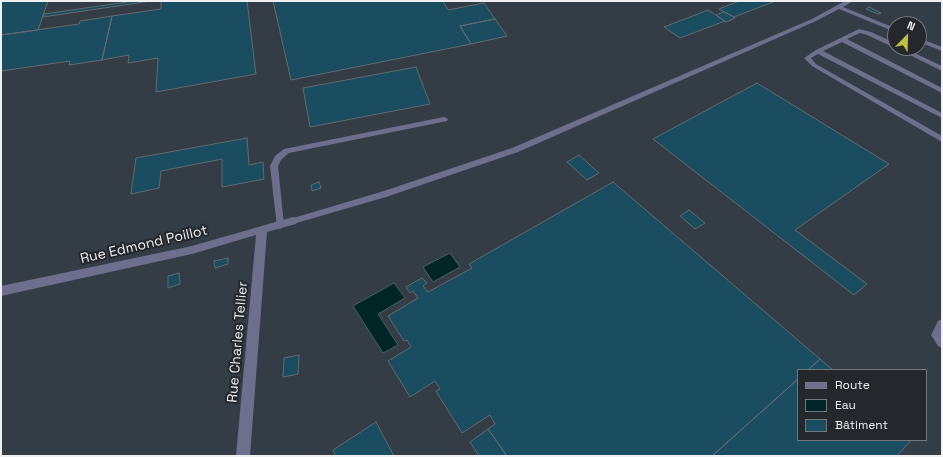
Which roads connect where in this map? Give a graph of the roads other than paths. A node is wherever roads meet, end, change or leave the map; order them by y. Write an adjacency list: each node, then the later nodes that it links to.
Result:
1 (850, 1): 2 (lane)
2 (838, 7): 3 (lane); 15 (lane)
3 (887, 27)
4 (842, 40): 5 (lane); 8 (lane); 11 (lane)
5 (887, 42)
6 (927, 43): 7 (lane)
7 (942, 49)
8 (818, 51): 12 (lane); 14 (lane)
9 (916, 56): 10 (lane)
10 (942, 68)
11 (942, 92)
12 (942, 116)
13 (444, 119): 16 (lane)
14 (942, 139)
15 (293, 221): 16 (street, Rue Edmond Poillot)
16 (280, 225): 17 (street, Rue Edmond Poillot)
17 (262, 230): 18 (street, Rue Edmond Poillot); 21 (street, Rue Charles Tellier)
18 (1, 291)
19 (942, 324): 20 (lane)
20 (942, 343)
21 (243, 456)

